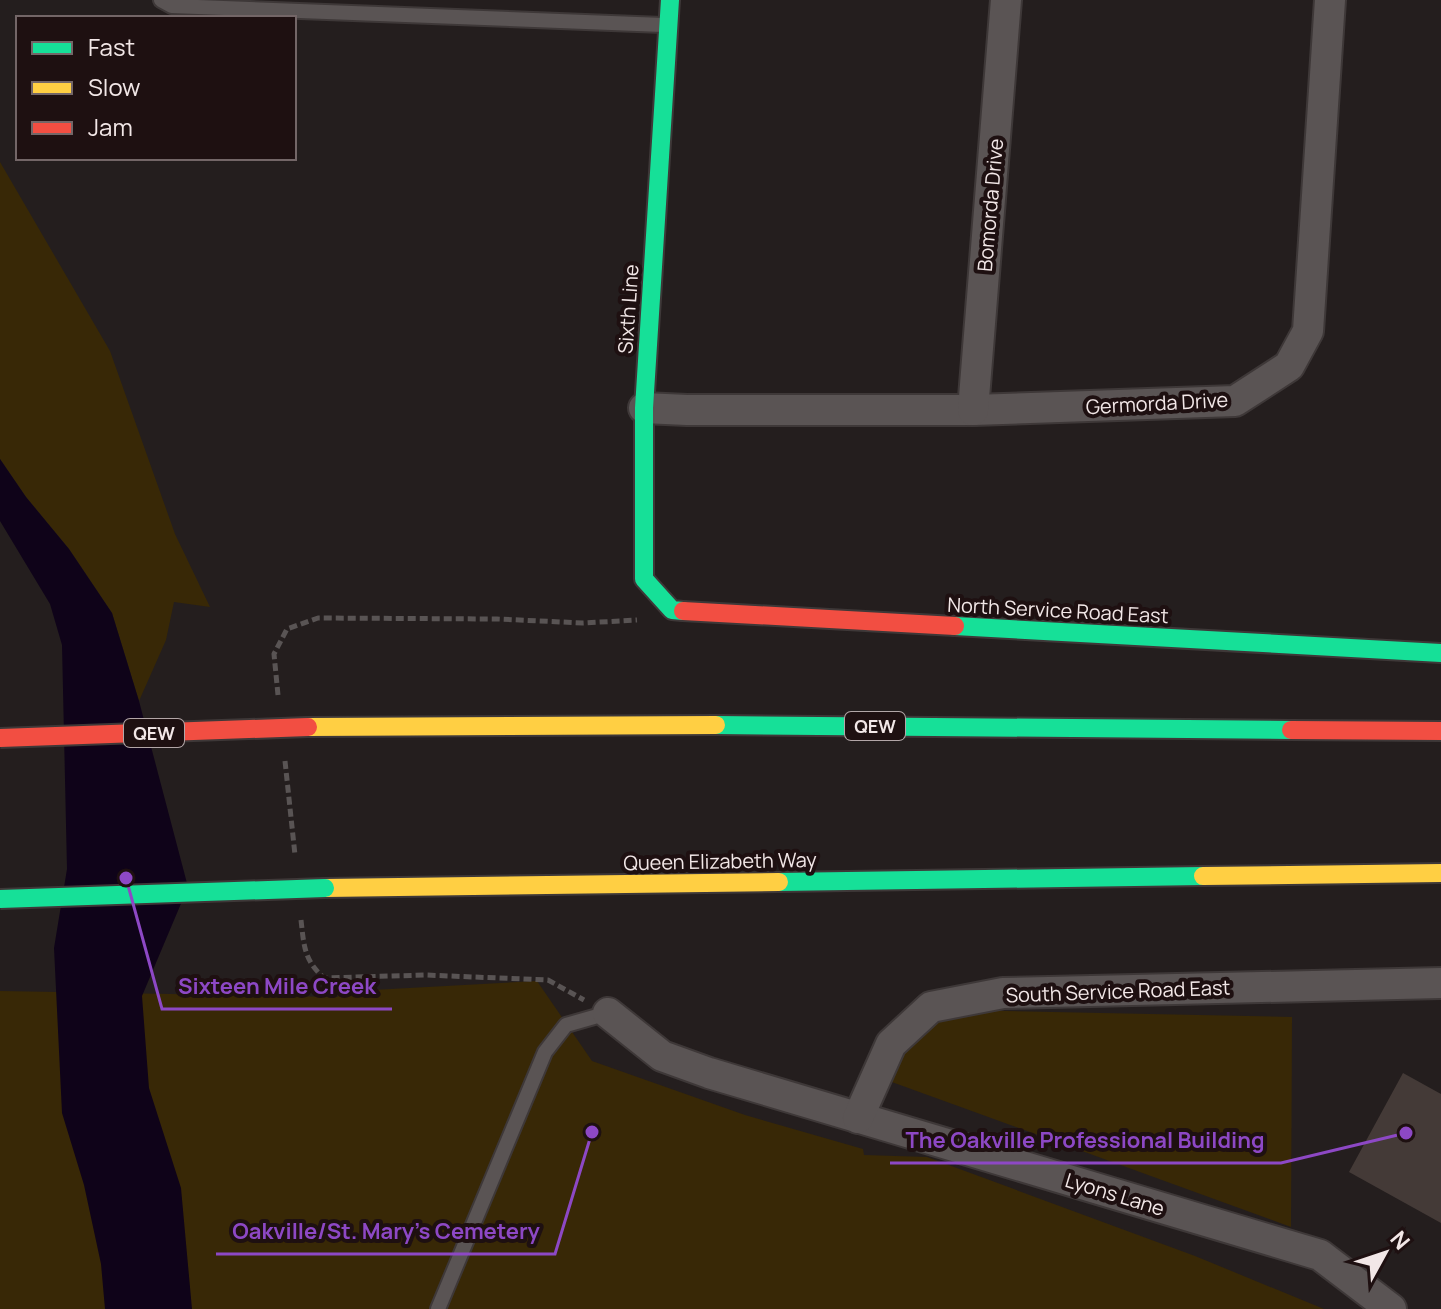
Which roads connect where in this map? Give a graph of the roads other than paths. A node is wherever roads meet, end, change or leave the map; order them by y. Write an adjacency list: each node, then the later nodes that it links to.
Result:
1 (161, 0): 5 (lane)
2 (670, 0): 5 (main road, Sixth Line)
3 (1006, 0): 7 (street, Bomorda Drive)
4 (1330, 0): 7 (street, Germorda Drive)
5 (668, 26): 6 (main road, Sixth Line)
6 (644, 408): 7 (street, Germorda Drive); 8 (main road, Sixth Line)
7 (973, 410)
8 (672, 610): 9 (main road, North Service Road East)
9 (1441, 653)
10 (1441, 731): 11 (main road, QEW, bridge)
11 (0, 738)
12 (1441, 873): 13 (main road, Queen Elizabeth Way, bridge)
13 (0, 899)
14 (1441, 983): 16 (street, South Service Road East)
15 (608, 1013): 16 (street, Lyons Lane); 17 (lane)
16 (858, 1118): 18 (street, Lyons Lane)
17 (438, 1309)
18 (1391, 1309)

